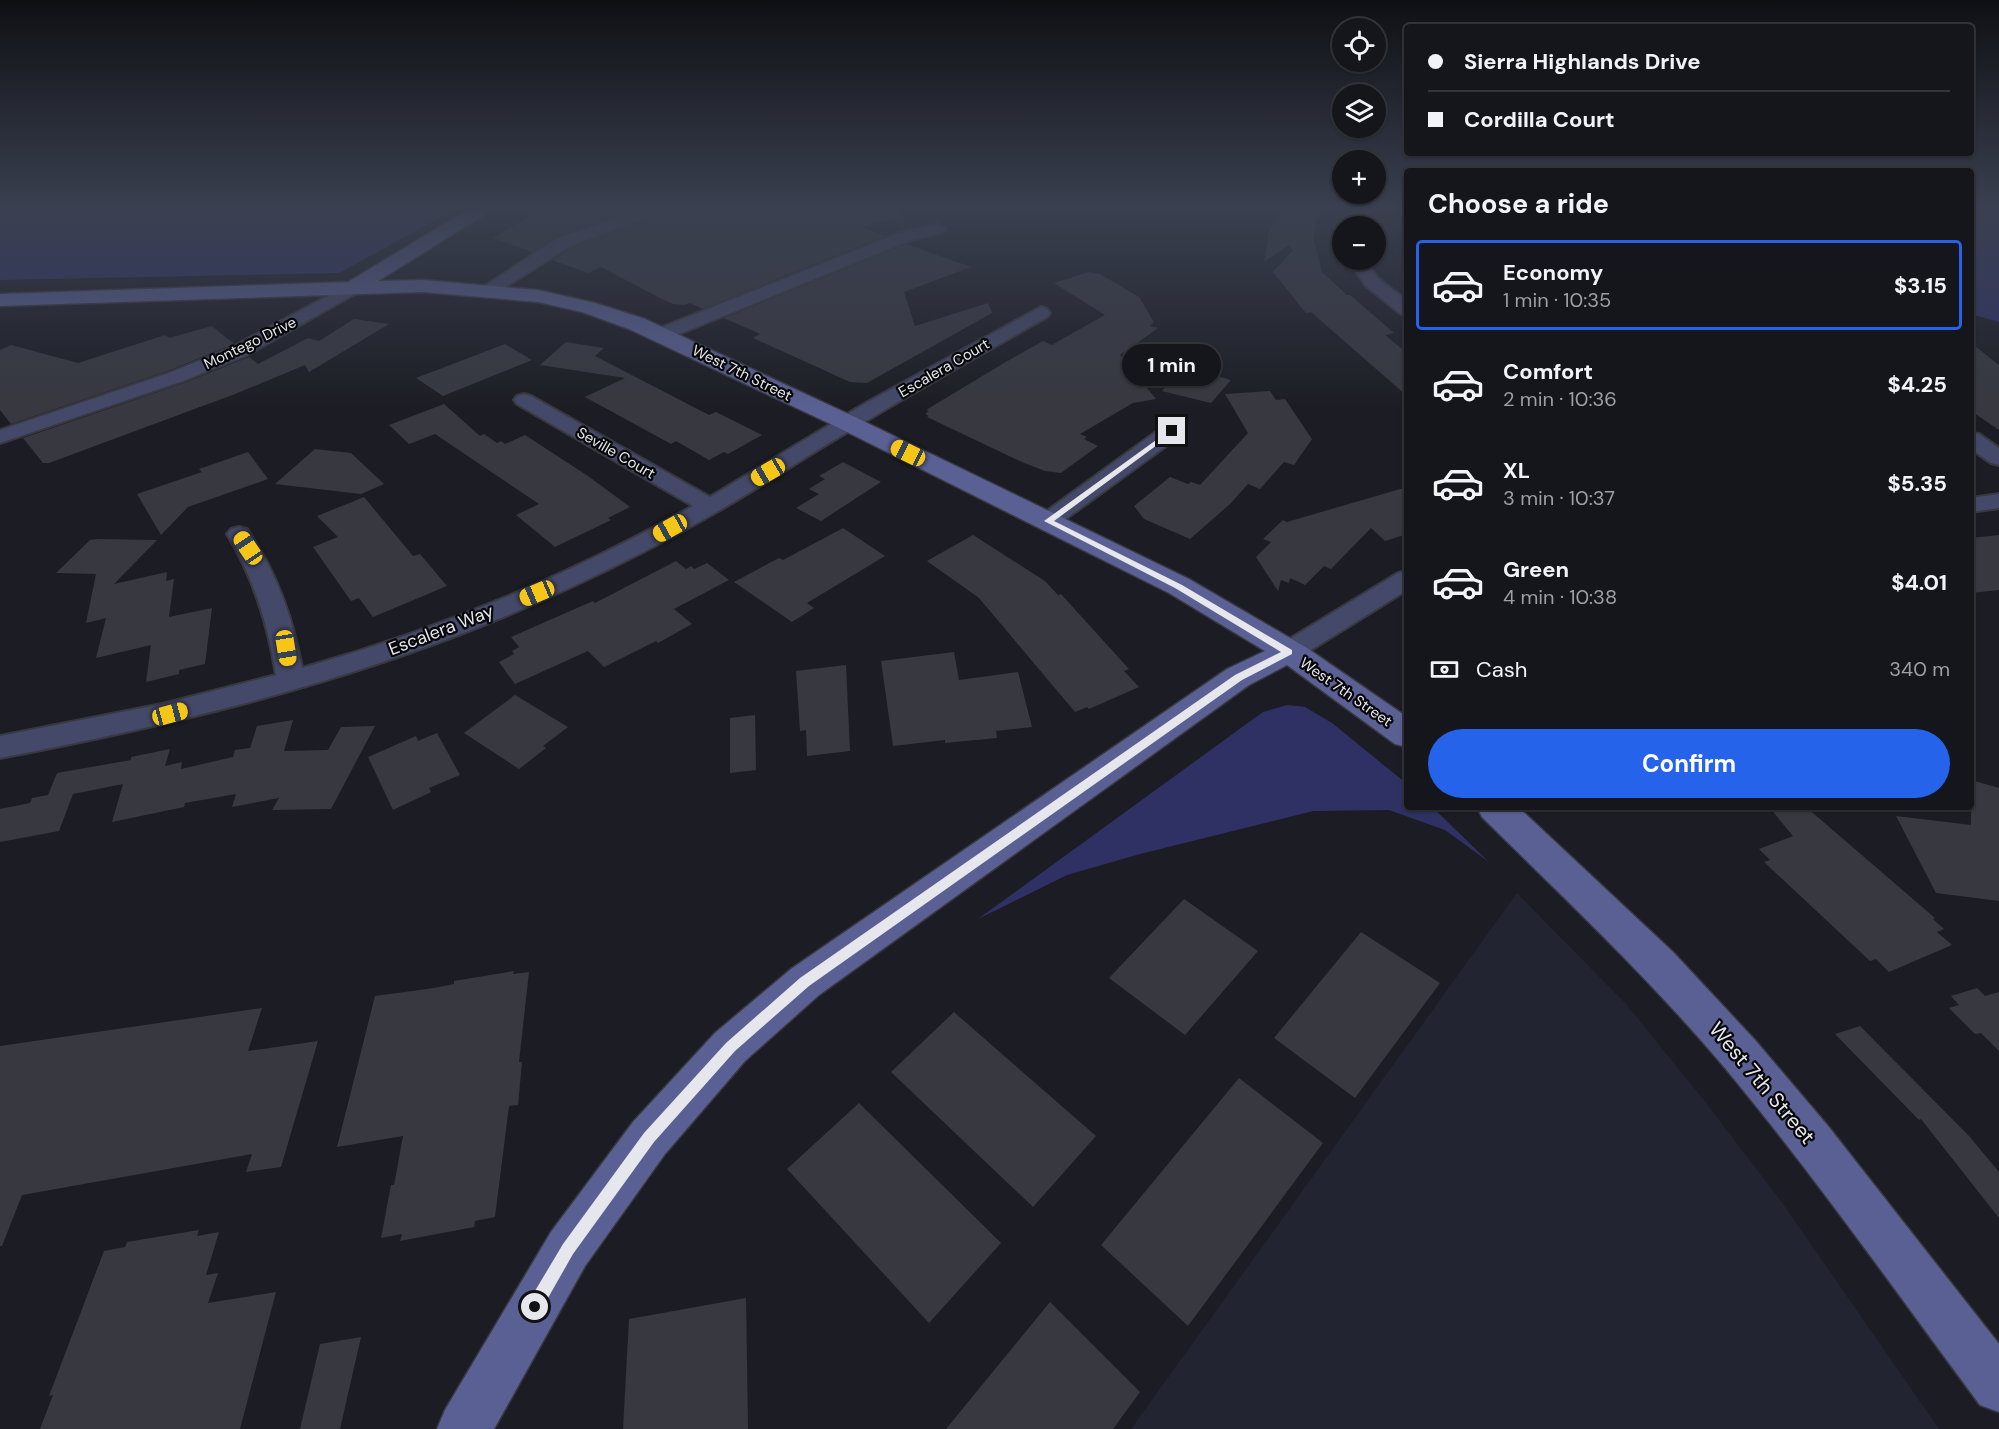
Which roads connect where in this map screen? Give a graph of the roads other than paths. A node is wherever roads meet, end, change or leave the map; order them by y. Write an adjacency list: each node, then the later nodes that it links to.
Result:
1 (372, 276): 5 (main road, Montego Drive)
2 (511, 276): 6 (street)
3 (807, 276): 10 (street)
4 (1367, 276): 8 (street)
5 (352, 288): 6 (main road, West 7th Street); 7 (main road, West 7th Street); 14 (street, Montego Drive)
6 (488, 290): 10 (main road, West 7th Street)
7 (0, 300)
8 (1404, 308)
9 (1041, 313): 12 (street, Escalera Court)
10 (662, 334): 12 (main road, West 7th Street)
11 (524, 400): 19 (street, Seville Court)
12 (848, 423): 19 (street, Escalera Way); 20 (main road, West 7th Street)
13 (1172, 431): 20 (street)
14 (0, 437)
15 (1974, 441): 16 (street)
16 (1999, 458)
17 (1999, 501): 18 (street)
18 (1974, 505)
19 (709, 506): 24 (street, Escalera Way)
20 (1048, 521): 23 (main road, West 7th Street)
21 (239, 534): 24 (street)
22 (1404, 581): 23 (street)
23 (1288, 652): 25 (main road, West 7th Street); 29 (main road)
24 (291, 681): 26 (street, Escalera Way)
25 (1404, 733)
26 (0, 747)
27 (1498, 810): 28 (main road, West 7th Street)
28 (1999, 1386)
29 (464, 1429)

